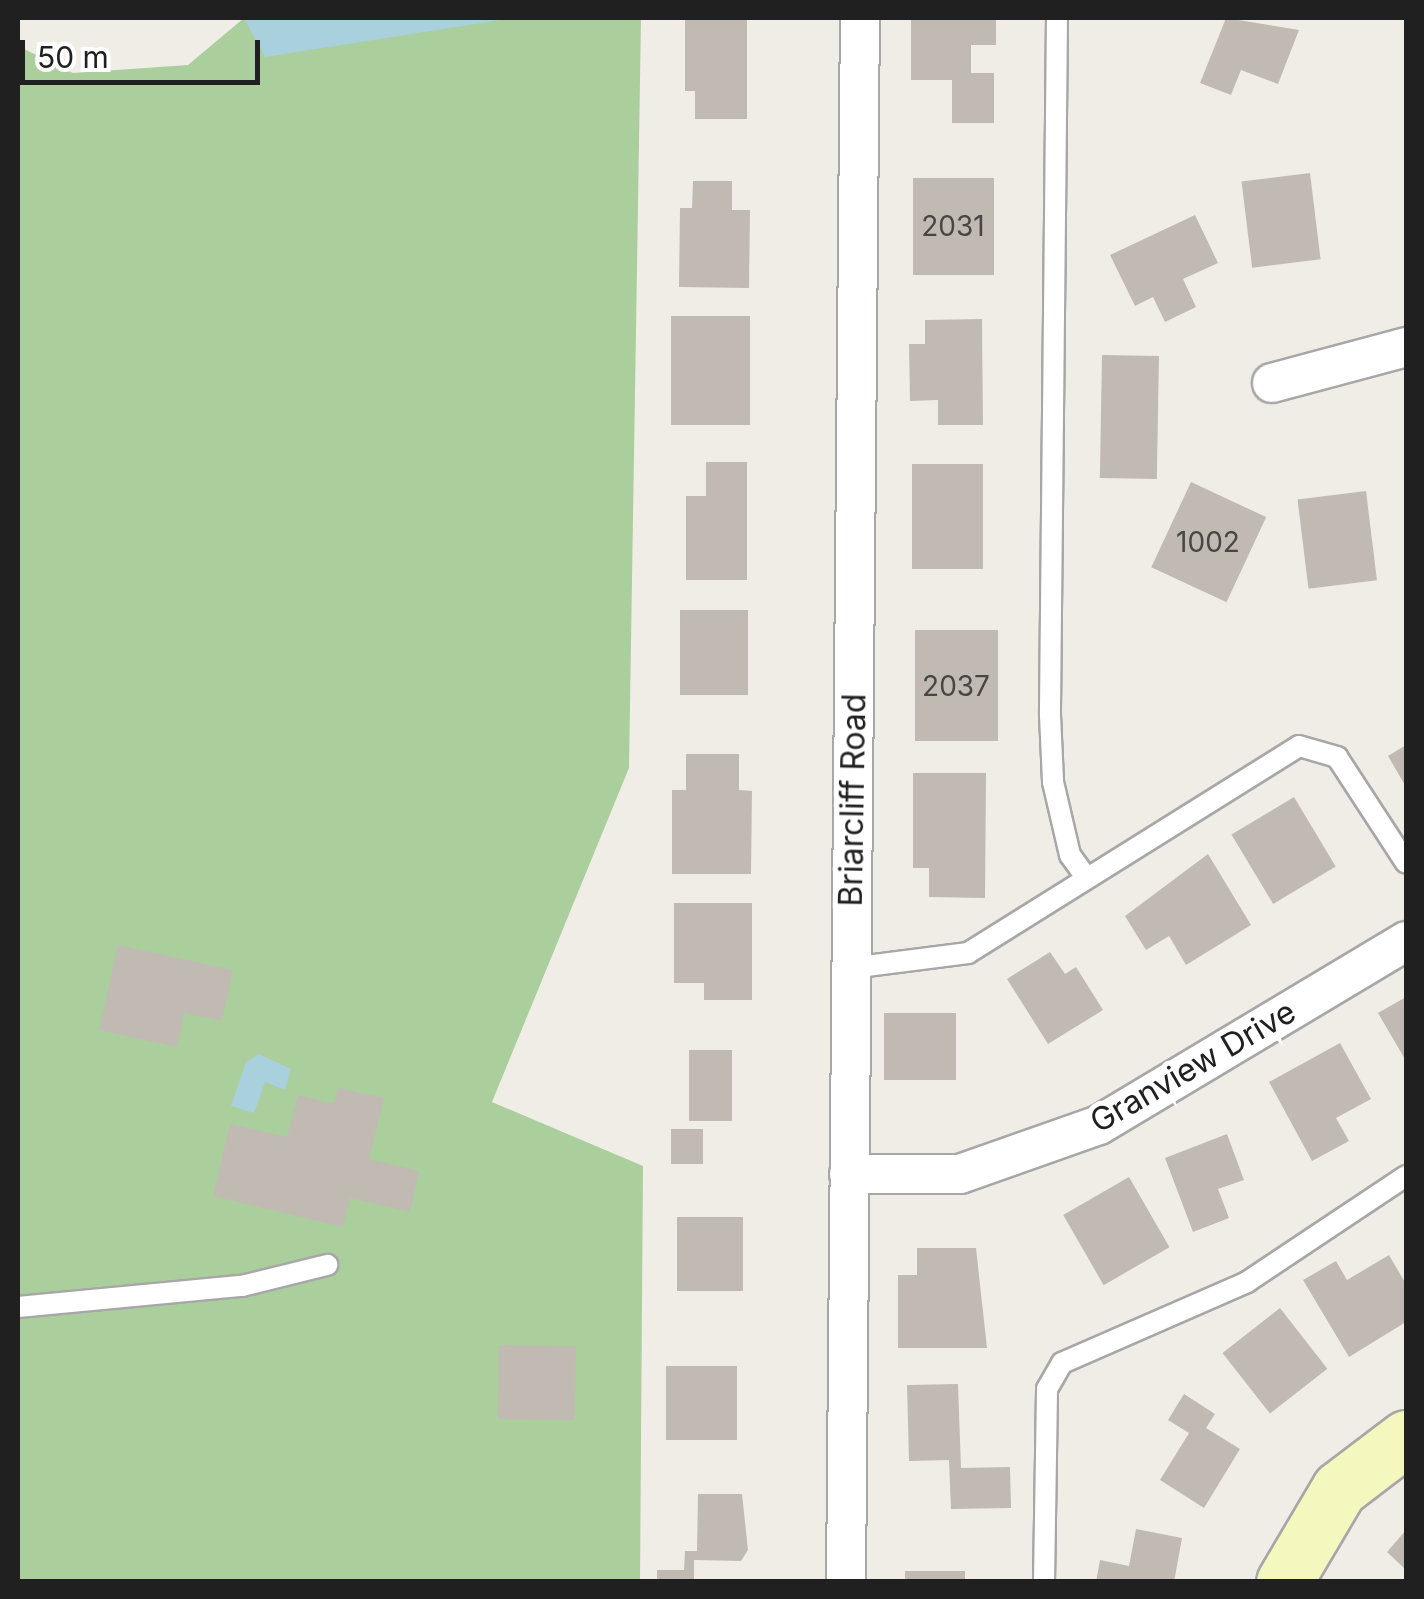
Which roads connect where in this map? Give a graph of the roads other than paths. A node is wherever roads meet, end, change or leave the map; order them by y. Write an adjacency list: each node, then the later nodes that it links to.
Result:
1 (860, 18): 8 (street, Briarcliff Road)
2 (1057, 18): 6 (lane)
3 (1406, 347): 4 (street)
4 (1272, 383)
5 (1406, 863): 6 (lane)
6 (1085, 876): 8 (lane)
7 (1406, 941): 9 (street, Granview Drive)
8 (851, 968): 9 (street, Briarcliff Road)
9 (849, 1174): 14 (street, Briarcliff Road)
10 (1406, 1176): 15 (lane)
11 (327, 1266): 12 (lane)
12 (18, 1307)
13 (1406, 1438): 16 (street)
14 (846, 1582)
15 (1044, 1582)
16 (1284, 1582)

